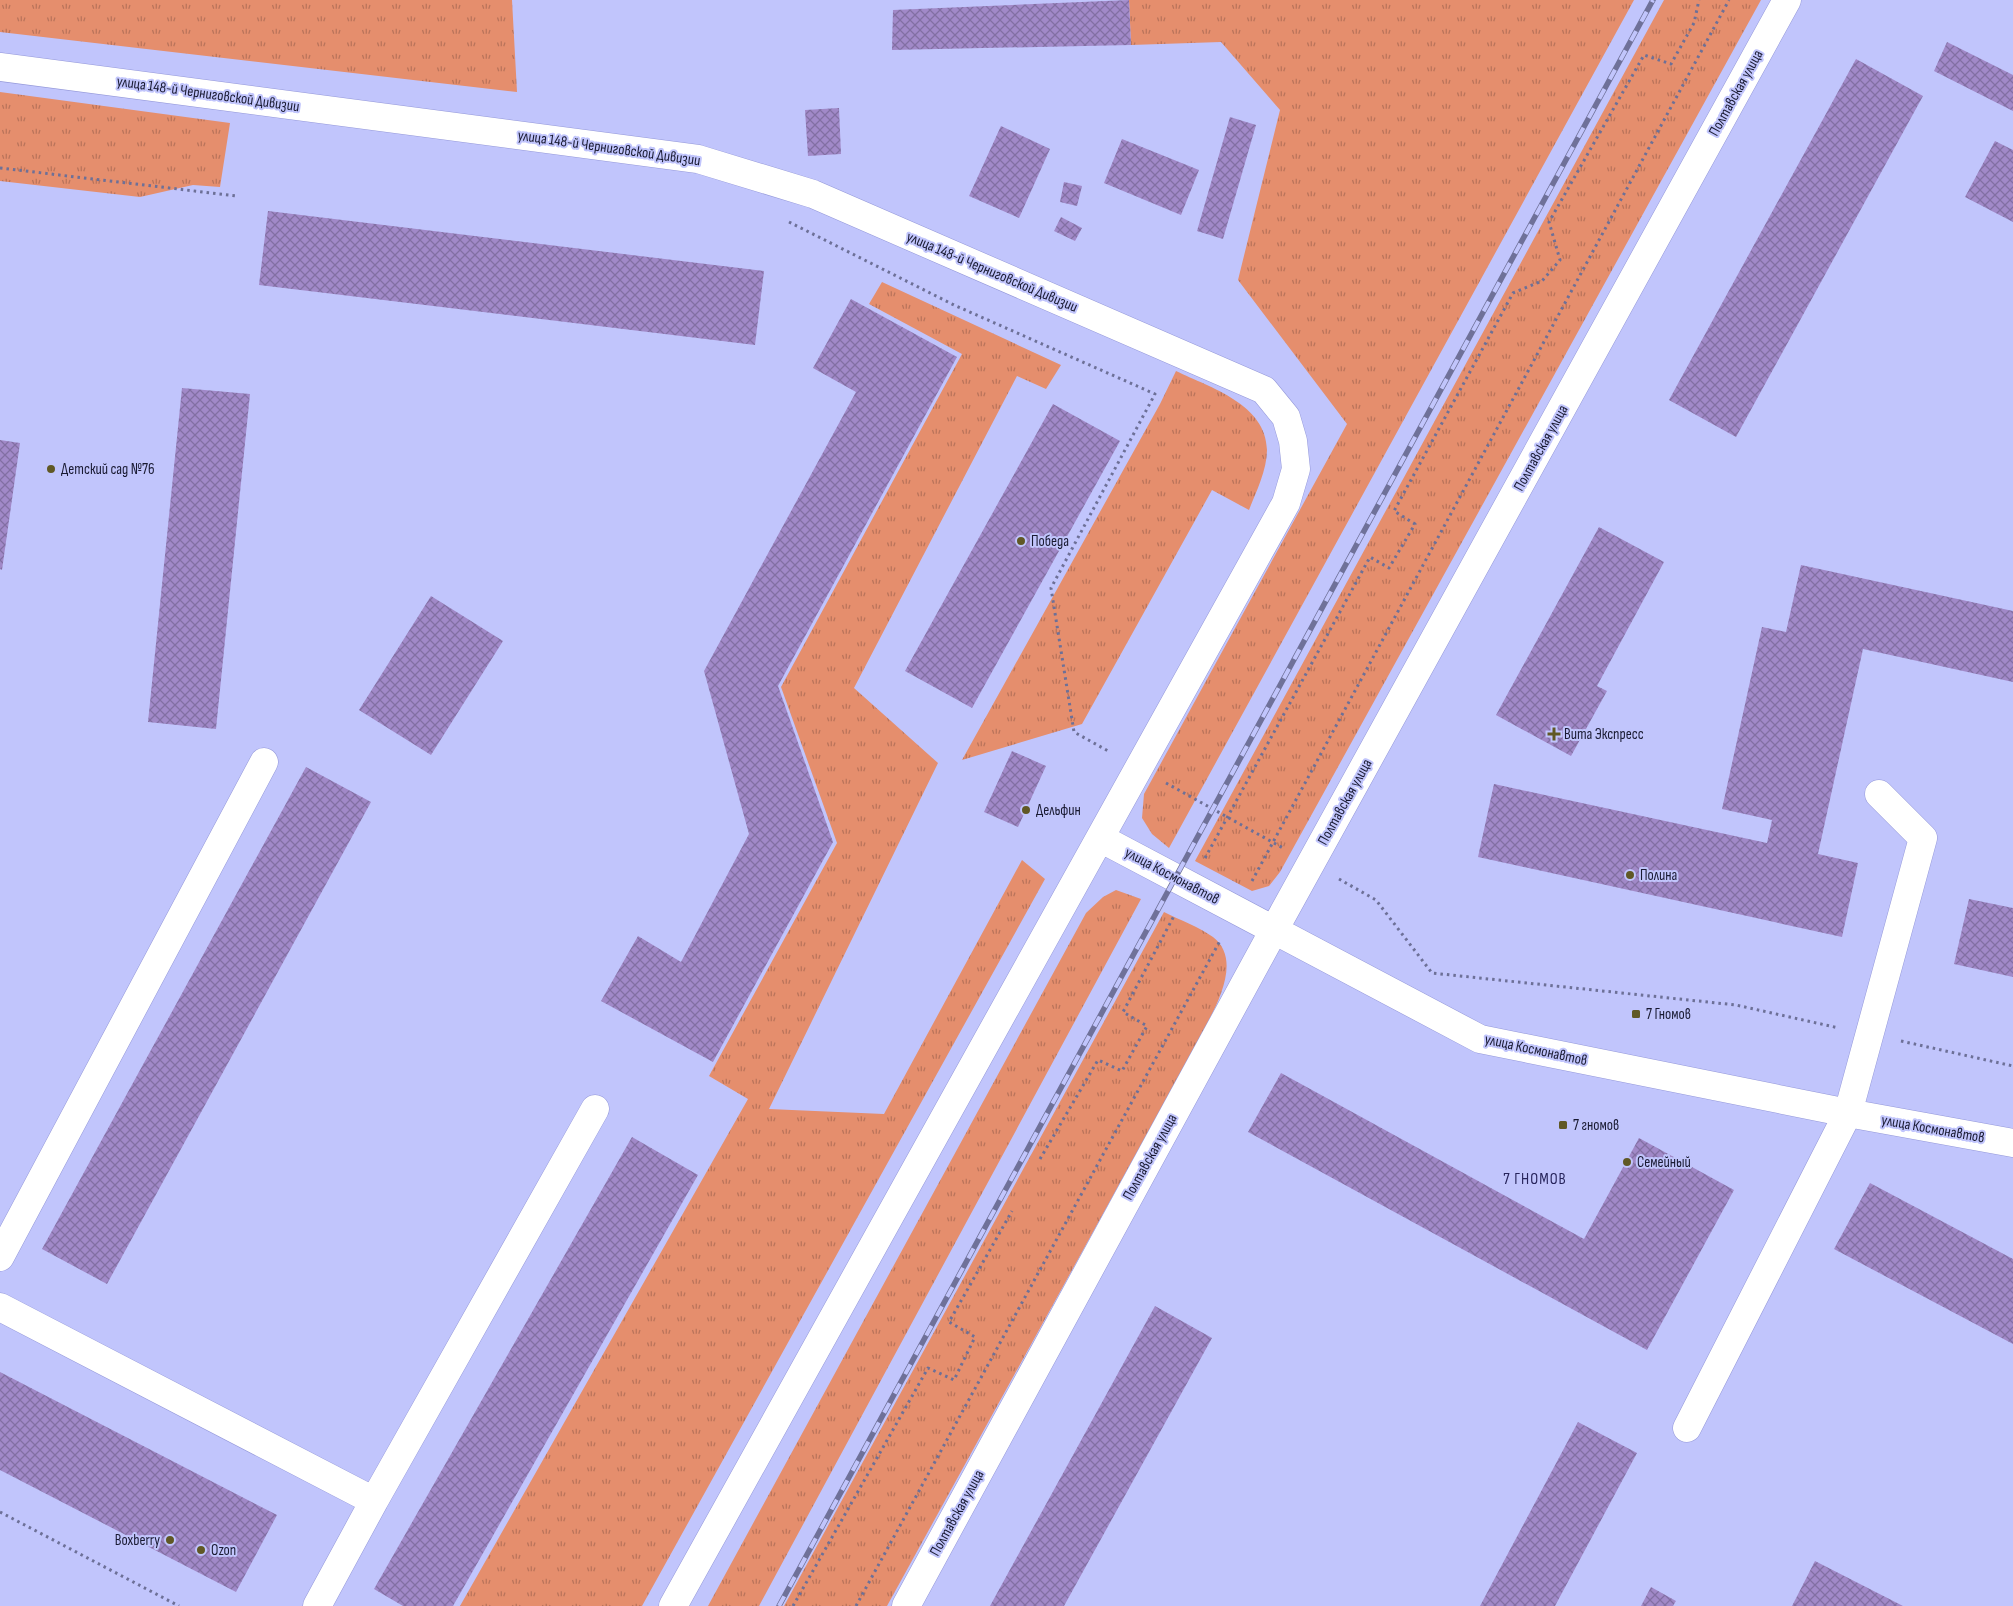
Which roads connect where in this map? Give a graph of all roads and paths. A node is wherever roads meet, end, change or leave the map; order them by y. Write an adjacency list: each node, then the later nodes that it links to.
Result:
1 (1699, 0): 11 (path)
2 (1729, 0): 13 (path)
3 (1787, 0): 14 (street, Полтавская улица)
4 (0, 67): 9 (street, улица 148-й Черниговской Дивизии)
5 (0, 168): 6 (path)
6 (237, 196)
7 (787, 221): 9 (path)
8 (264, 762): 25 (street)
9 (1139, 768): 11 (path); 12 (street)
10 (1878, 794): 18 (street)
11 (1228, 818): 13 (path); 15 (path)
12 (1100, 838): 15 (street, улица Космонавтов); 32 (street)
13 (1273, 842): 14 (path); 16 (path)
14 (1311, 864): 17 (street, Полтавская улица); 18 (path)
15 (1190, 886): 16 (street, улица Космонавтов); 23 (path)
16 (1236, 910): 17 (street, улица Космонавтов); 34 (path)
17 (1274, 930): 21 (street, улица Космонавтов); 35 (street, Полтавская улица)
18 (1870, 1034): 19 (path); 21 (street)
19 (2013, 1066)
20 (595, 1109): 28 (street)
21 (1848, 1113): 22 (street, улица Космонавтов); 27 (street)
22 (2013, 1143)
23 (1040, 1159)
24 (1012, 1212): 33 (path)
25 (0, 1257)
26 (0, 1307): 28 (street)
27 (1687, 1428)
28 (374, 1501): 31 (street)
29 (0, 1512): 30 (path)
30 (179, 1606)
31 (317, 1606)
32 (673, 1606)
33 (793, 1606)
34 (856, 1606)
35 (906, 1606)

